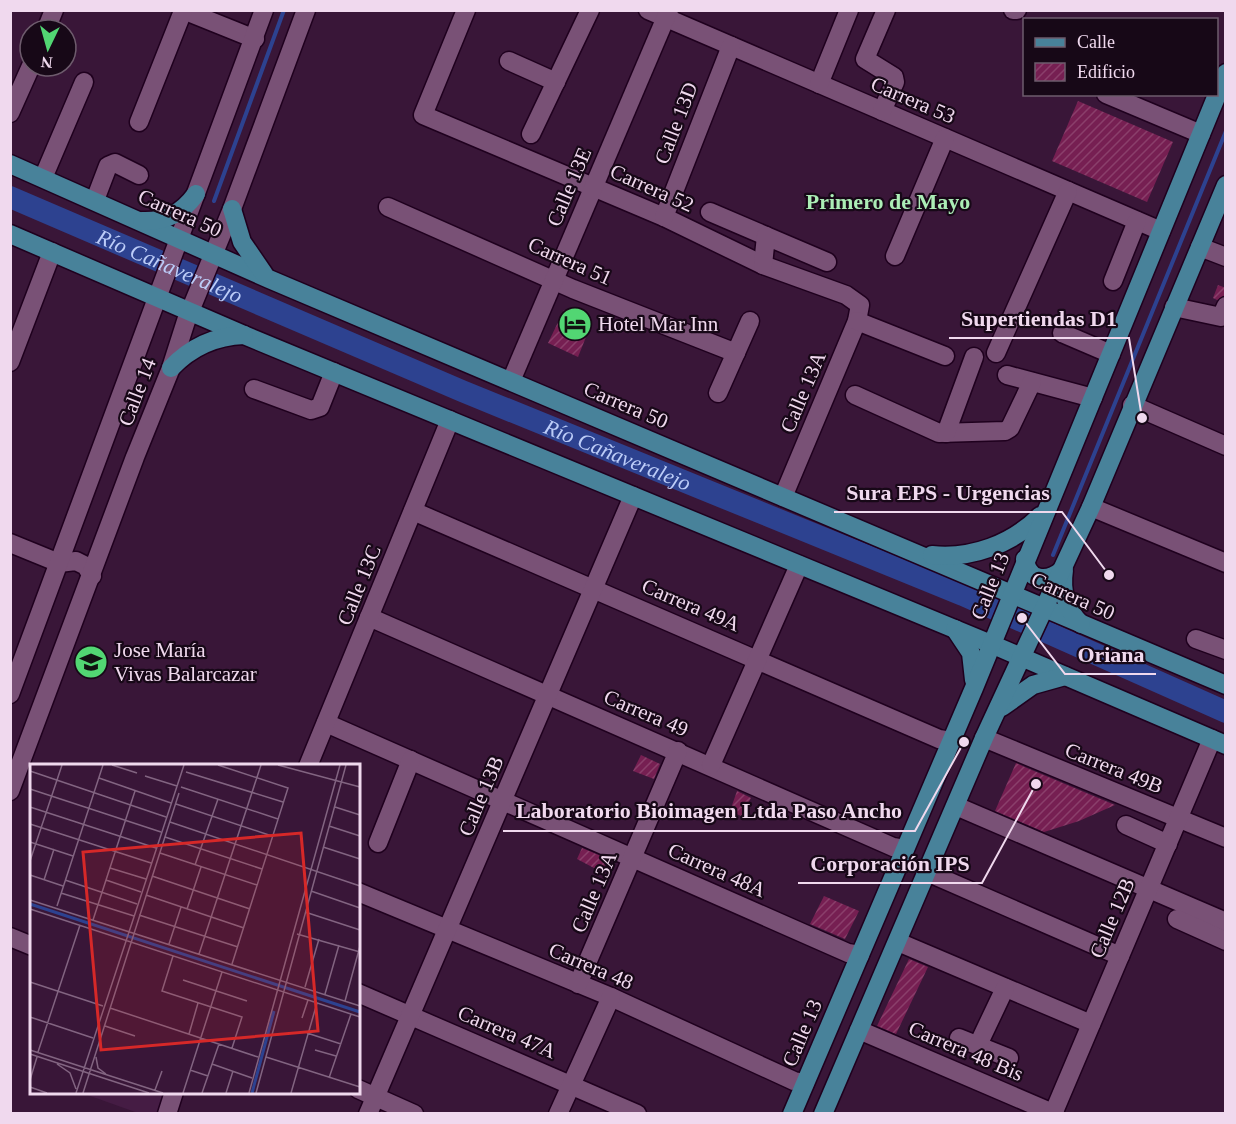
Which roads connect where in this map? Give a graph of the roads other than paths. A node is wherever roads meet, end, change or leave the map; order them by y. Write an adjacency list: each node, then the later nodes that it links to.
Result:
1 (264, 10): 10 (street, Calle 14)
2 (306, 10): 36 (street, Calle 14)
3 (466, 10): 31 (street, Carrera 52)
4 (590, 10): 16 (street)
5 (648, 10): 9 (street, Carrera 53)
6 (849, 10): 17 (street)
7 (886, 10): 22 (street)
8 (183, 11): 10 (street); 23 (street)
9 (667, 14): 11 (street, Carrera 53); 31 (street, Calle 13E)
10 (255, 39): 33 (street, Calle 14)
11 (730, 46): 17 (street, Carrera 53); 39 (street, Calle 13D)
12 (509, 61): 16 (street)
13 (1226, 74): 18 (main road, Calle 13)
14 (25, 78): 21 (street)
15 (84, 82): 29 (street)
16 (556, 82): 24 (street)
17 (819, 84): 22 (street, Carrera 53)
18 (1218, 93)
19 (1111, 96): 25 (street)
20 (1217, 96): 25 (main road, Calle 13)
21 (12, 107)
22 (882, 111): 26 (street, Carrera 53)
23 (139, 122)
24 (531, 134)
25 (1201, 134): 42 (main road, Calle 13)
26 (945, 138): 32 (street, Carrera 53); 48 (street)
27 (10, 164): 29 (main road, Carrera 50)
28 (140, 175): 34 (street)
29 (43, 178): 34 (main road, Carrera 50)
30 (1226, 185): 37 (main road)
31 (593, 187): 39 (street, Carrera 52); 54 (street, Calle 13E)
32 (1068, 191): 41 (street, Carrera 53); 65 (street)
33 (196, 194): 40 (main road); 45 (street, Calle 14)
34 (95, 200): 40 (main road, Carrera 50)
35 (388, 207): 54 (street, Carrera 51)
36 (232, 209): 49 (street, Calle 14); 53 (main road)
37 (1221, 210): 46 (main road)
38 (710, 212): 44 (street)
39 (664, 217): 52 (street, Carrera 52)
40 (141, 221): 45 (main road, Carrera 50)
41 (1137, 221): 42 (street, Carrera 53); 55 (street)
42 (1161, 231): 66 (main road, Calle 13)
43 (10, 234): 47 (main road)
44 (766, 236): 51 (street); 52 (street)
45 (179, 242): 49 (main road, Carrera 50); 56 (street, Calle 14)
46 (1200, 247): 50 (street); 58 (main road)
47 (52, 252): 56 (main road); 69 (street)
48 (895, 256)
49 (212, 257): 53 (main road, Carrera 50); 59 (street, Calle 14)
50 (1226, 257)
51 (827, 262)
52 (763, 265): 60 (street, Carrera 52)
53 (269, 279): 73 (main road, Carrera 50)
54 (554, 280): 64 (street, Carrera 51); 73 (street, Calle 13E)
55 (1113, 281)
56 (160, 295): 59 (main road); 91 (street, Calle 14)
57 (1226, 306): 58 (street)
58 (1174, 307): 79 (main road)
59 (191, 309): 63 (main road); 70 (street, Calle 14)
60 (858, 313): 67 (street, Carrera 52); 84 (street, Calle 13A)
61 (750, 321): 64 (street)
62 (1062, 333): 66 (street)
63 (244, 335): 70 (main road); 71 (main road)
64 (736, 353): 76 (street)
65 (996, 353)
66 (1111, 354): 78 (main road, Calle 13)
67 (945, 356)
68 (974, 357): 81 (street)
69 (10, 362)
70 (171, 368): 95 (street, Calle 14)
71 (334, 372): 75 (street); 80 (main road)
72 (1007, 375): 74 (street)
73 (511, 381): 84 (main road, Carrera 50)
74 (1032, 382): 78 (street); 81 (street)
75 (254, 389)
76 (718, 393)
77 (855, 395): 81 (street)
78 (1093, 398): 87 (main road, Calle 13)
79 (1132, 405): 82 (street); 85 (main road)
80 (450, 420): 83 (main road); 86 (street, Calle 13C)
81 (946, 433)
82 (1226, 446)
83 (633, 496): 93 (main road); 96 (street, Calle 13B)
84 (783, 496): 89 (main road, Carrera 50)
85 (1091, 507): 92 (street); 94 (main road)
86 (413, 511): 96 (street, Carrera 49A); 99 (street, Calle 13C)
87 (1044, 513): 89 (main road); 90 (main road, Calle 13)
88 (10, 543): 91 (street)
89 (913, 551): 97 (main road, Carrera 50)
90 (1026, 559): 94 (main road); 97 (main road, Calle 13)
91 (59, 563): 95 (street); 108 (street, Calle 14)
92 (1226, 563)
93 (799, 565): 101 (main road); 106 (street)
94 (1063, 567): 98 (main road); 100 (main road)
95 (92, 576): 121 (street, Calle 14)
96 (594, 588): 106 (street, Carrera 49A); 111 (street, Calle 13B)
97 (1010, 598): 98 (main road, Carrera 50); 102 (main road, Calle 13)
98 (1042, 612): 100 (main road, Carrera 50); 105 (main road)
99 (369, 617): 111 (street, Carrera 49); 113 (street, Calle 13C)
100 (1083, 625): 109 (main road, Carrera 50)
101 (955, 629): 102 (main road); 110 (main road)
102 (993, 639): 105 (main road); 110 (main road, Calle 13)
103 (1196, 639): 104 (street)
104 (1226, 650)
105 (1024, 653): 107 (main road); 112 (main road)
106 (758, 658): 115 (street, Carrera 49A); 120 (street)
107 (1065, 676): 112 (main road); 116 (main road)
108 (12, 684)
109 (1226, 686)
110 (974, 688): 115 (main road, Calle 13)
111 (548, 695): 117 (street, Carrera 49); 122 (street, Calle 13B)
112 (996, 713): 114 (main road)
113 (326, 723): 118 (street, Carrera 48A); 119 (street, Calle 13C)
114 (984, 738): 123 (main road); 124 (street, Carrera 49B)
115 (951, 741): 129 (main road, Calle 13)
116 (1219, 742): 124 (street, Calle 12B)
117 (678, 751): 120 (street, Carrera 49); 130 (street, Calle 13A)
118 (411, 760): 122 (street, Carrera 48A); 127 (street)
119 (308, 764)
120 (711, 765): 129 (street, Carrera 49)
121 (10, 791)
122 (503, 801): 130 (street, Carrera 48A); 137 (street, Calle 13B)
123 (956, 806): 131 (main road); 132 (street)
124 (1178, 819): 126 (street, Carrera 49B); 128 (street, Calle 12B)
125 (1126, 825): 128 (street)
126 (1226, 838)
127 (378, 843)
128 (1168, 844): 132 (street, Calle 12B)
129 (905, 849): 136 (main road, Calle 13)
130 (633, 857): 142 (street, Carrera 48A); 144 (street, Calle 13A)
131 (927, 872): 140 (main road); 143 (street)
132 (1149, 889): 135 (street); 143 (street, Calle 12B)
133 (360, 893): 137 (street, Carrera 48)
134 (1177, 919): 139 (street)
135 (1226, 922)
136 (871, 929): 140 (main road); 142 (main road, Calle 13)
137 (448, 931): 144 (street, Carrera 48); 148 (street, Calle 13B)
138 (10, 937): 141 (street)
139 (1226, 941)
140 (898, 942): 145 (street); 150 (main road)
141 (30, 945)
142 (860, 955): 154 (main road, Calle 13)
143 (1120, 956): 149 (street, Calle 12B)
144 (578, 984): 147 (street, Carrera 48)
145 (1005, 988): 149 (street); 152 (street)
146 (360, 994): 148 (street, Carrera 47A)
147 (611, 997): 154 (street, Carrera 48); 155 (street)
148 (412, 1016): 155 (street, Carrera 47A); 157 (street, Calle 13B)
149 (1091, 1024): 164 (street, Calle 12B)
150 (859, 1030): 158 (main road); 164 (street, Carrera 48 Bis)
151 (959, 1038): 152 (street)
152 (978, 1045): 153 (street)
153 (1009, 1058)
154 (805, 1083): 163 (main road, Calle 13)
155 (572, 1084): 161 (street); 162 (street, Carrera 47A)
156 (173, 1094): 159 (street)
157 (367, 1100): 160 (street)
158 (827, 1112)
159 (166, 1113)
160 (414, 1113)
161 (558, 1113)
162 (637, 1113)
163 (792, 1113)
164 (1054, 1113)

